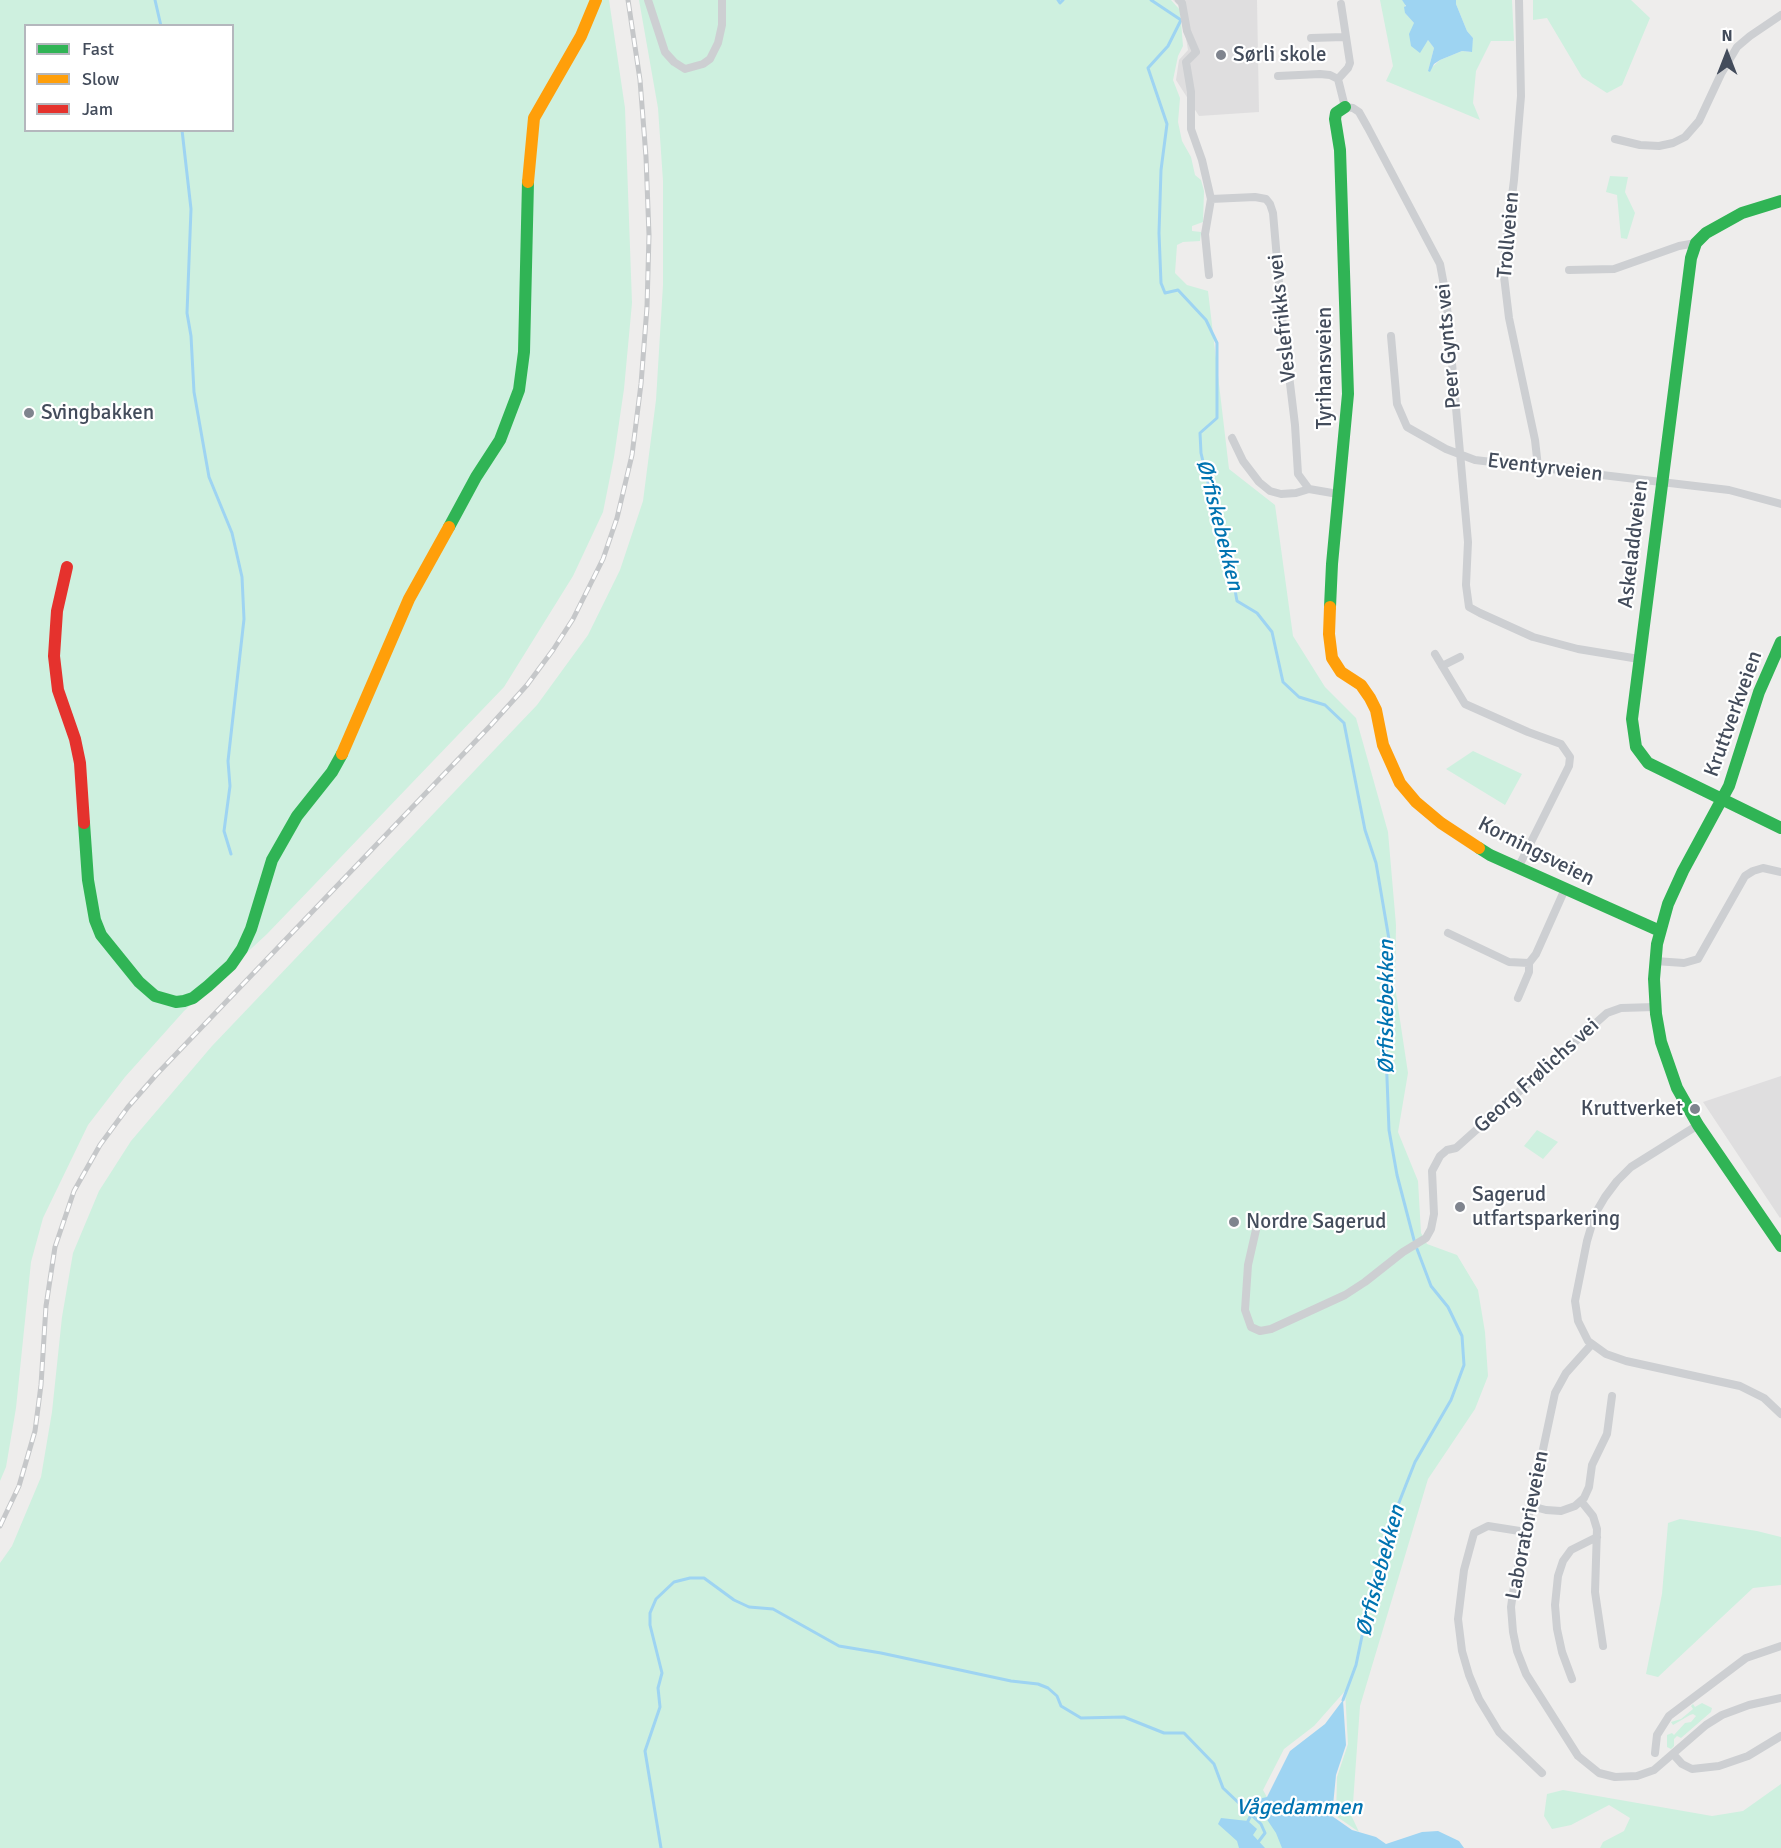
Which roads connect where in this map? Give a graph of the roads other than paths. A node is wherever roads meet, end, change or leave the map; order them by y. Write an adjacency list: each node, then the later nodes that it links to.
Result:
1 (596, 0): 27 (street)
2 (648, 0): 3 (street)
3 (722, 0)
4 (1179, 0): 14 (street)
5 (1519, 0): 22 (street, Trollveien)
6 (1341, 4): 8 (street)
7 (1781, 15): 13 (street)
8 (1344, 37): 9 (street); 11 (street)
9 (1311, 38)
10 (1278, 76): 11 (street)
11 (1338, 79): 12 (street)
12 (1345, 107): 21 (street, Peer Gynts vei); 25 (street, Tyrihansveien)
13 (1615, 139)
14 (1211, 199): 18 (street); 24 (street, Veslefrikks vei)
15 (1781, 201): 16 (street)
16 (1696, 243): 17 (street); 23 (street, Askeladdveien)
17 (1569, 270)
18 (1209, 275)
19 (1391, 336): 21 (street, Eventyrveien)
20 (1232, 438): 24 (street)
21 (1458, 454): 22 (street, Eventyrveien); 32 (street, Peer Gynts vei)
22 (1538, 467): 23 (street, Eventyrveien)
23 (1661, 482): 26 (street, Eventyrveien); 32 (street, Askeladdveien)
24 (1309, 489): 25 (street)
25 (1338, 494): 28 (street, Tyrihansveien)
26 (1781, 504)
27 (67, 567)
28 (1329, 634): 36 (street, Korningsveien)
29 (1781, 642): 34 (street, Kruttverkveien)
30 (1435, 654): 33 (street)
31 (1460, 657): 33 (street)
32 (1639, 659): 34 (street, Askeladdveien)
33 (1442, 666): 36 (street)
34 (1723, 800): 35 (street); 39 (street, Kruttverkveien)
35 (1781, 828)
36 (1518, 868): 38 (street, Korningsveien)
37 (1781, 872): 41 (street)
38 (1565, 890): 39 (street, Korningsveien); 42 (street)
39 (1660, 931): 41 (street, Kruttverkveien)
40 (1448, 933): 42 (street)
41 (1655, 961): 44 (street, Kruttverkveien)
42 (1529, 963): 43 (street)
43 (1518, 998)
44 (1656, 1006): 45 (street, Kruttverkveien); 46 (street, Georg Frølichs vei)
45 (1698, 1125): 47 (street, Kruttverkveien); 48 (street)
46 (1258, 1221)
47 (1781, 1246)
48 (1591, 1345): 50 (street); 52 (street, Laboratorieveien)
49 (1612, 1396): 51 (street)
50 (1781, 1414)
51 (1581, 1501): 52 (street); 54 (street)
52 (1532, 1506): 53 (street, Laboratorieveien)
53 (1526, 1532): 61 (street, Laboratorieveien); 62 (street)
54 (1597, 1537): 55 (street); 57 (street)
55 (1603, 1646)
56 (1781, 1646): 60 (street)
57 (1572, 1679)
58 (1781, 1698): 61 (street, Laboratorieveien)
59 (1781, 1736): 61 (street)
60 (1655, 1752)
61 (1673, 1754)
62 (1542, 1773)

